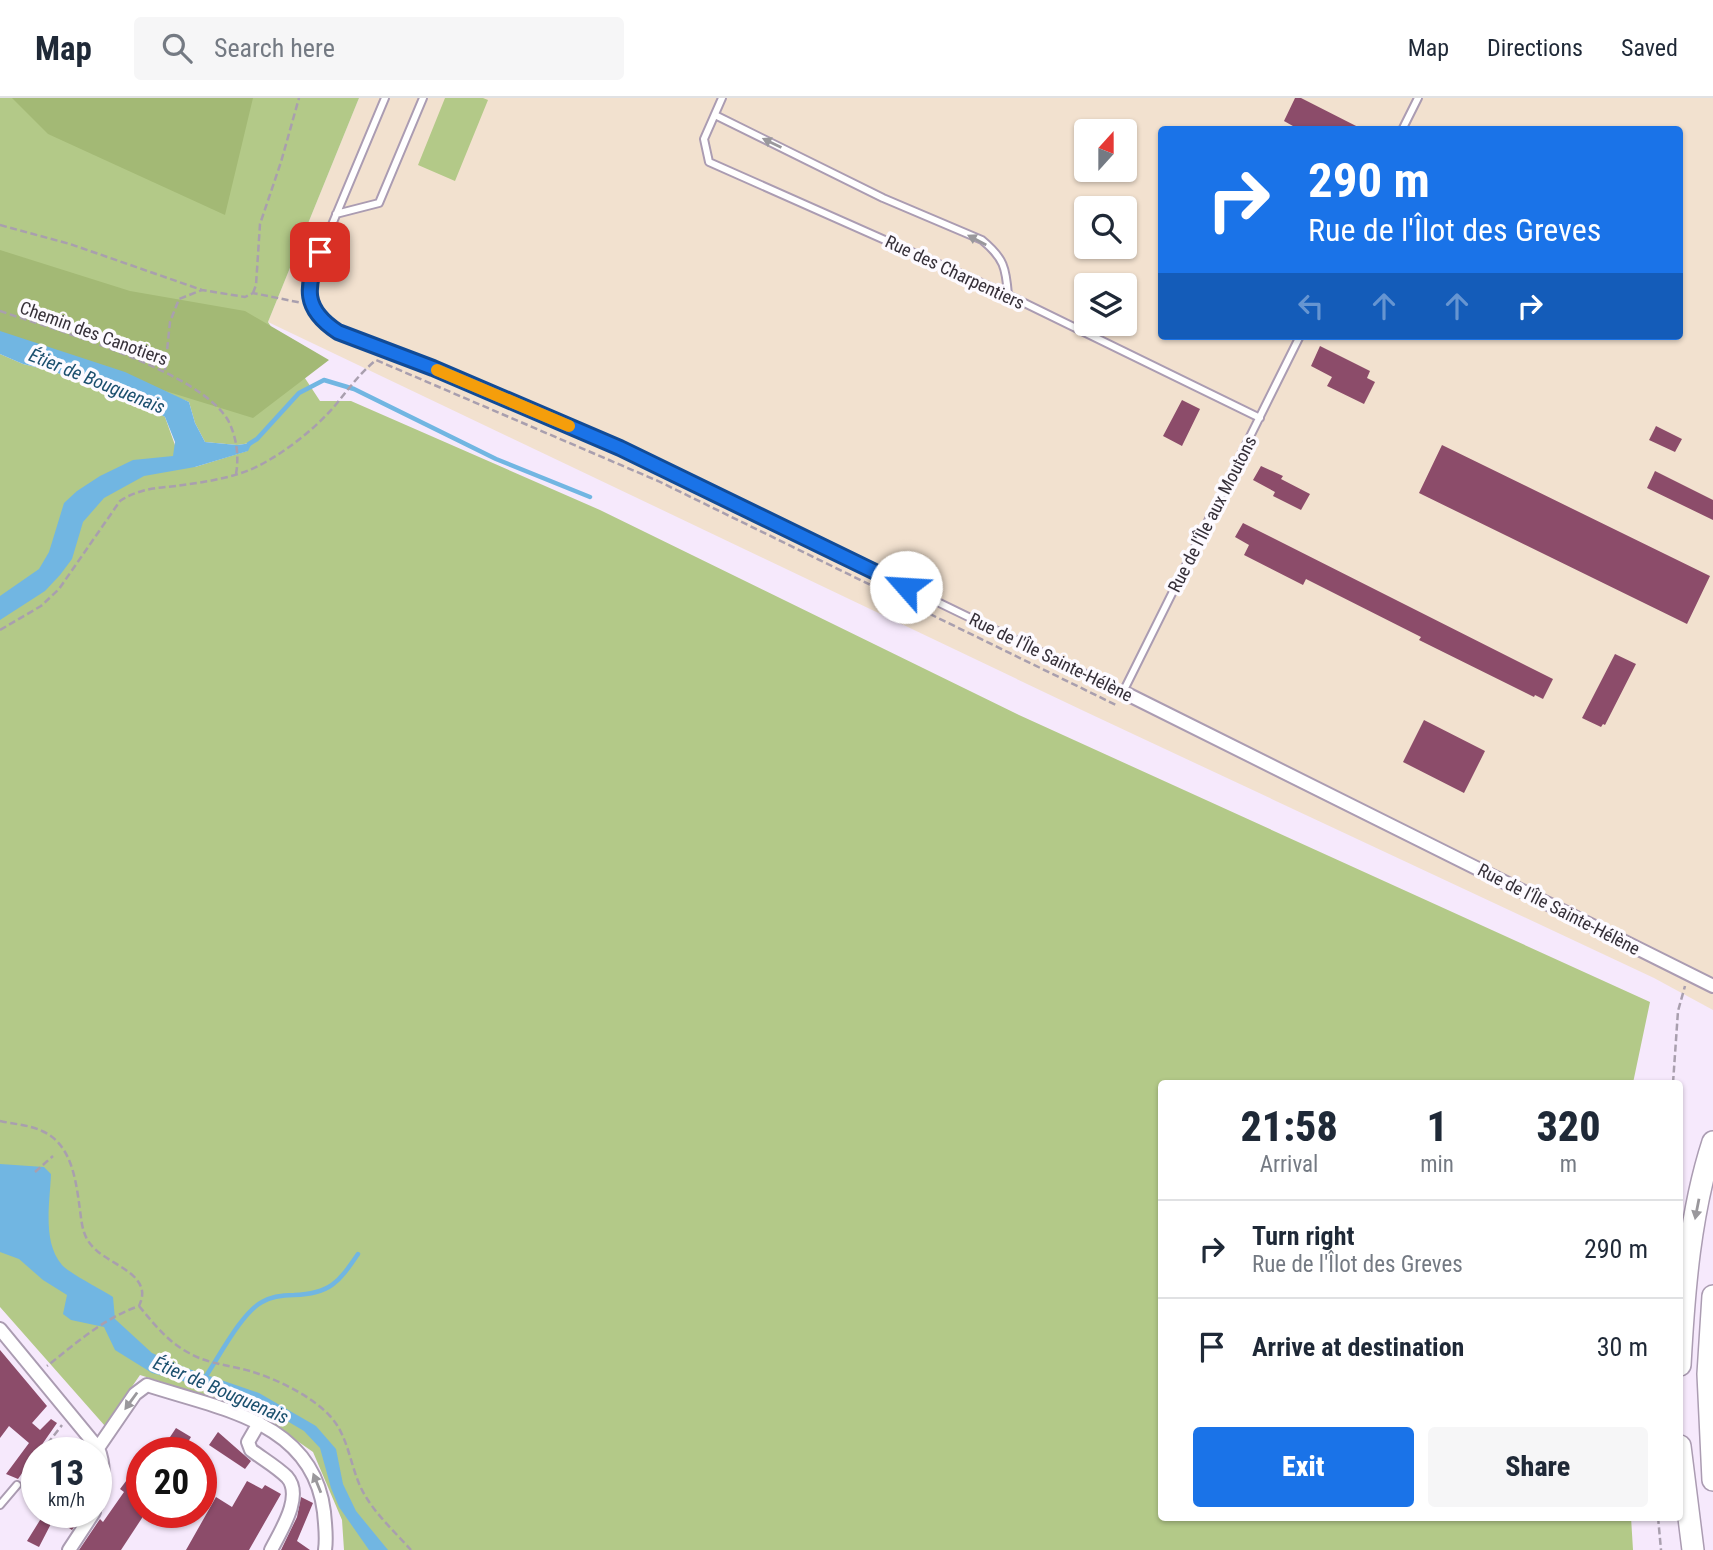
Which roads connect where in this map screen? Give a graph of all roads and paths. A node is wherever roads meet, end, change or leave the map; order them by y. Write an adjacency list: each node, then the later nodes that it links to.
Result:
1 (299, 98): 11 (path)
2 (385, 98): 8 (lane)
3 (423, 98): 8 (lane)
4 (722, 98): 6 (lane, Rue des Charpentiers)
5 (1418, 98): 7 (lane)
6 (715, 115): 12 (lane, one-way to 6); 12 (lane, Rue des Charpentiers)
7 (1404, 126)
8 (336, 215): 13 (lane)
9 (0, 225): 10 (path)
10 (202, 290): 11 (path); 16 (path)
11 (253, 293): 13 (path)
12 (1008, 295): 17 (lane, Rue des Charpentiers)
13 (312, 305): 20 (lane, Rue de l'Île Sainte-Hélène)
14 (0, 311): 16 (path, Chemin des Canotiers)
15 (1298, 340): 17 (lane, Rue de l'Île aux Moutons)
16 (165, 370): 18 (path, Chemin des Canotiers)
17 (1260, 418): 20 (lane, Rue de l'Île aux Moutons)
18 (236, 474): 19 (path); 21 (path)
19 (0, 630)
20 (1123, 692): 22 (street, Rue de l'Île Sainte-Hélène)
21 (1128, 711)
22 (1685, 973): 23 (street, Rue de l'Île Sainte-Hélène); 24 (path)
23 (1713, 986)
24 (1685, 987): 25 (path); 26 (path)
25 (1694, 991)
26 (1674, 1080)
27 (0, 1121): 32 (path)
28 (1713, 1142): 33 (highway, one-way to 33)
29 (53, 1157): 30 (path)
30 (35, 1172)
31 (1713, 1296): 42 (highway)
32 (139, 1306): 35 (path); 51 (path)
33 (1683, 1310)
34 (0, 1329): 35 (street)
35 (36, 1374): 36 (street)
36 (72, 1417): 38 (path); 39 (street)
37 (259, 1423): 40 (street, one-way to 40); 49 (street); 50 (street, one-way to 37)
38 (52, 1437)
39 (89, 1437)
40 (106, 1437)
41 (1683, 1470): 53 (highway)
42 (1713, 1480)
43 (21, 1481): 44 (path)
44 (18, 1485): 45 (lane)
45 (0, 1505)
46 (1658, 1521): 52 (path)
47 (83, 1528): 48 (street)
48 (69, 1550)
49 (271, 1550)
50 (325, 1550)
51 (411, 1550)
52 (1661, 1550)
53 (1693, 1550)

